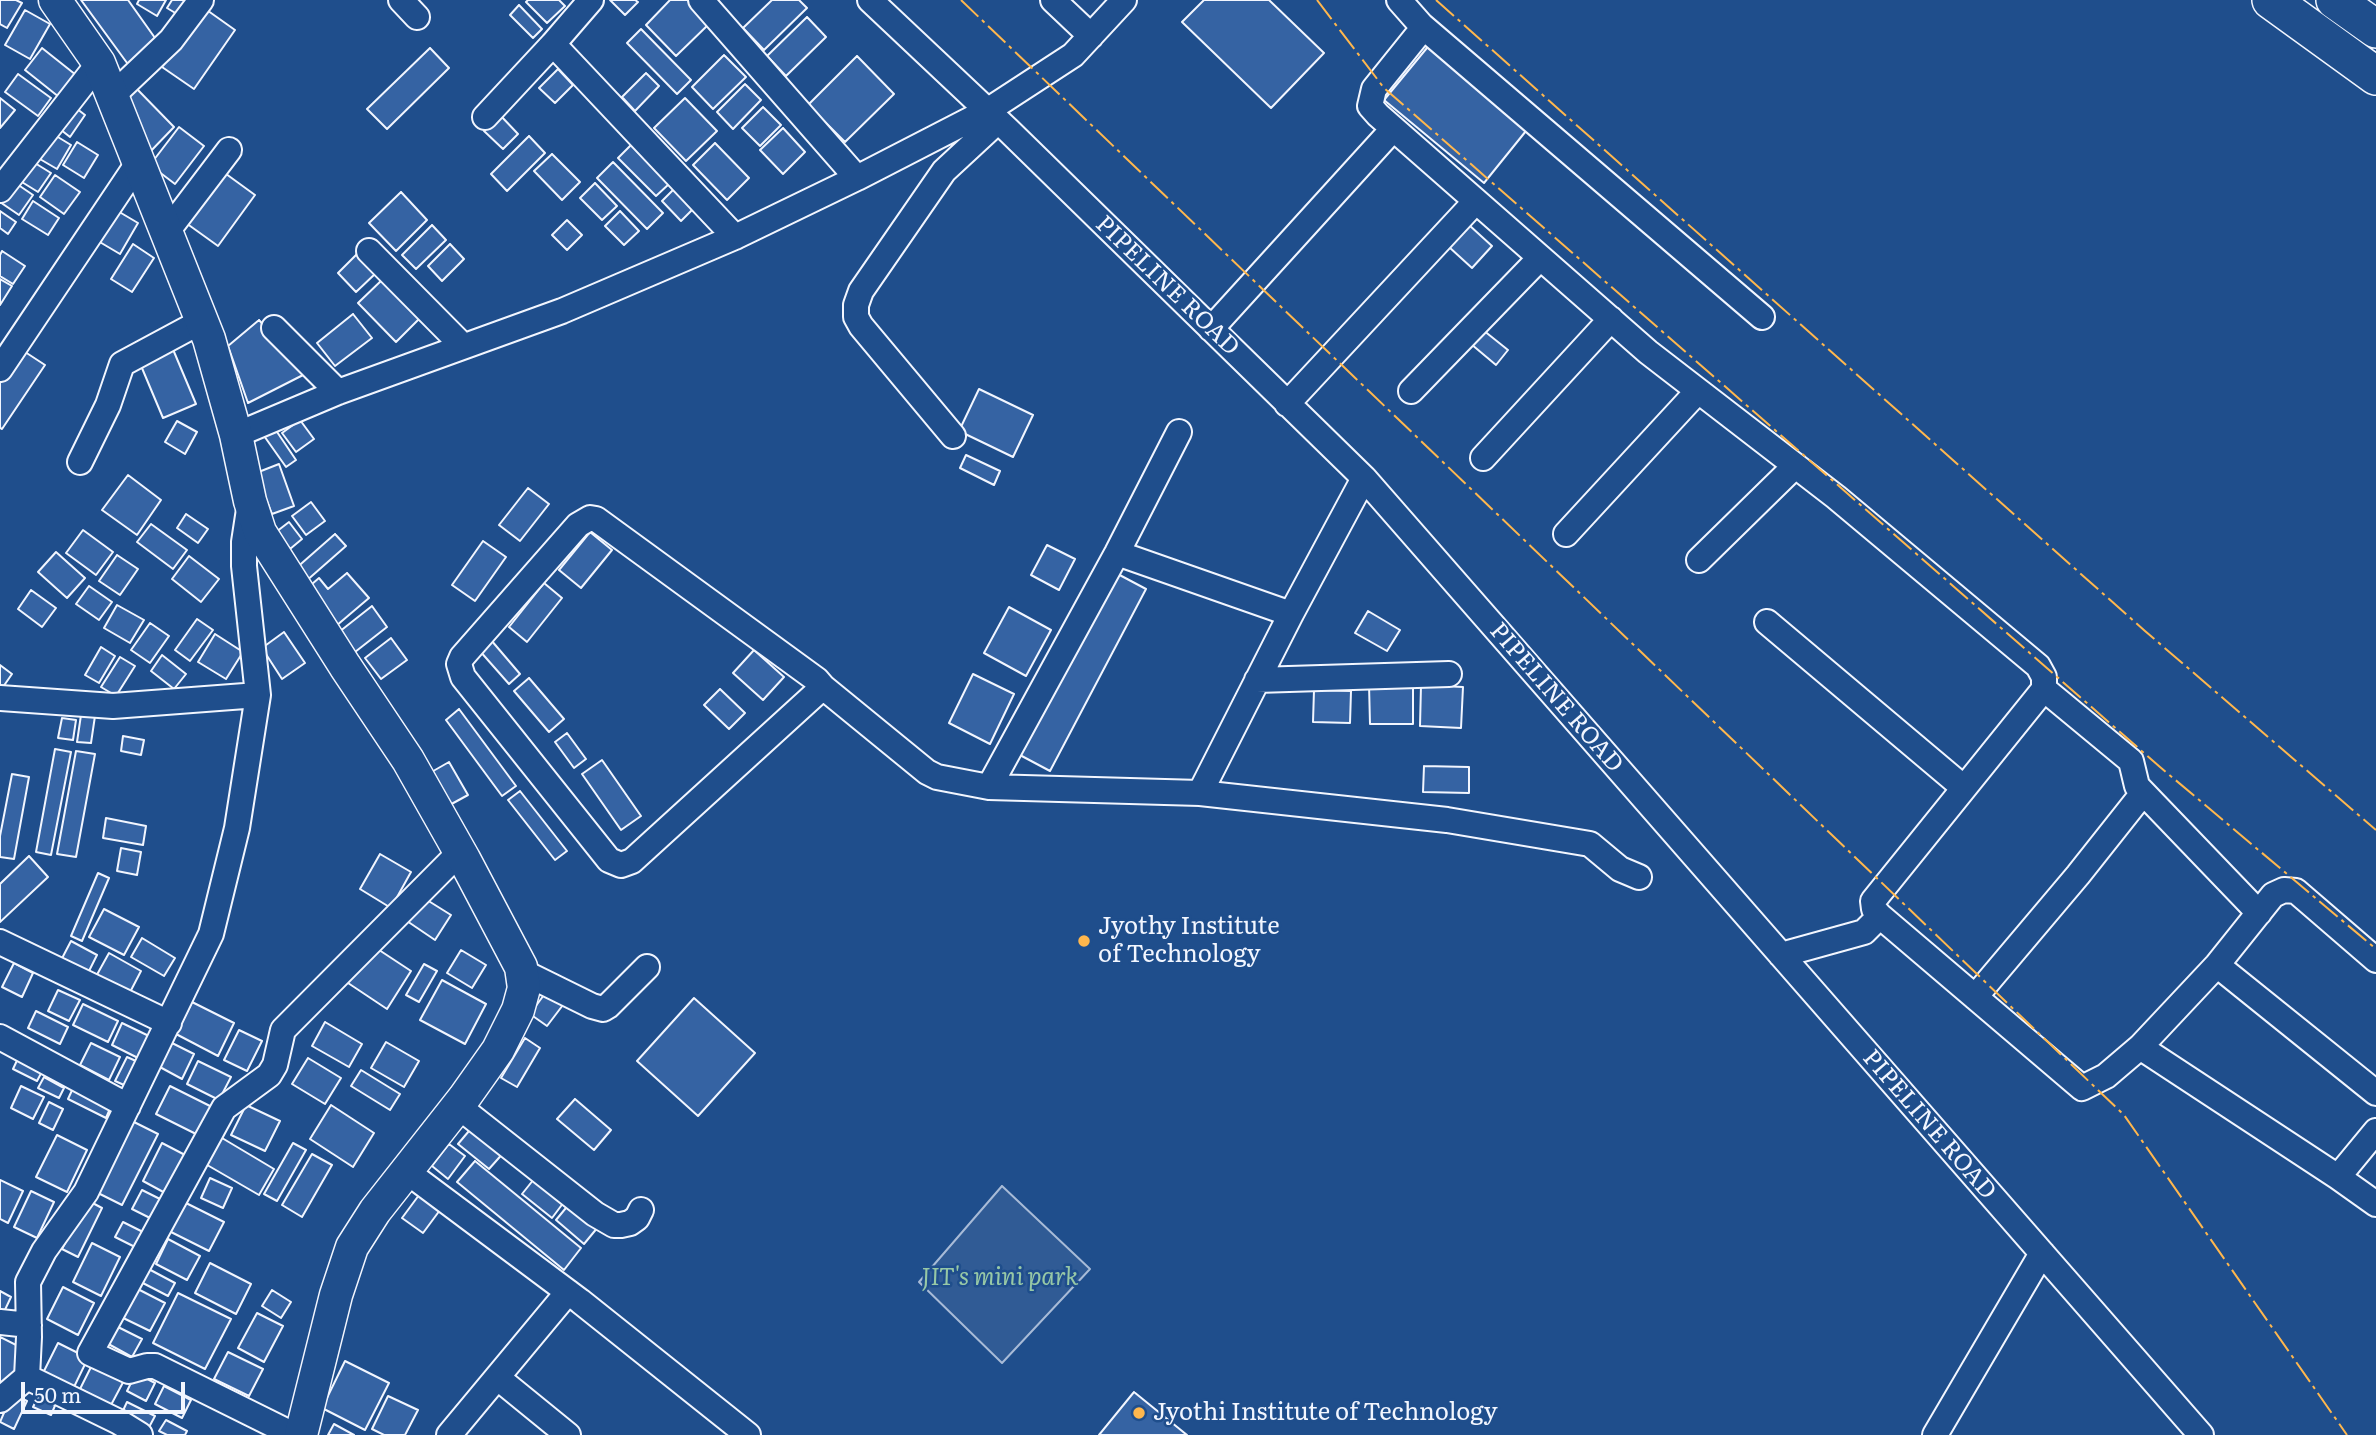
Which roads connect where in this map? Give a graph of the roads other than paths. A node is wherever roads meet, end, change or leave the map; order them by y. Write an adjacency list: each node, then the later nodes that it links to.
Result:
1 (55, 0): 15 (main road)
2 (201, 0): 17 (street)
3 (701, 0): 23 (street)
4 (870, 0): 18 (street, PIPELINE ROAD)
5 (1053, 0): 13 (street)
6 (1124, 0): 13 (street)
7 (1399, 0): 11 (street)
8 (2271, 0): 16 (highway)
9 (2335, 0): 12 (highway)
10 (577, 5): 14 (street)
11 (1421, 25): 20 (street); 30 (street)
12 (2376, 29)
13 (1091, 36): 18 (street)
14 (553, 44): 19 (street); 27 (street)
15 (99, 63): 17 (main road); 24 (street)
16 (2376, 76)
17 (112, 96): 22 (main road)
18 (992, 116): 23 (street); 34 (street, PIPELINE ROAD); 43 (street)
19 (485, 117)
20 (1393, 129): 25 (street); 34 (street)
21 (229, 150): 26 (street)
22 (138, 163): 26 (main road); 36 (street)
23 (857, 178): 27 (street)
24 (0, 190)
25 (1476, 201): 29 (street); 40 (street)
26 (166, 233): 32 (main road)
27 (735, 237): 35 (street)
28 (369, 251): 35 (street)
29 (1540, 258): 31 (street); 37 (street)
30 (1762, 317)
31 (1611, 319): 38 (street); 44 (street)
32 (202, 321): 42 (main road); 45 (street)
33 (274, 328): 39 (street)
34 (1211, 329): 40 (street, PIPELINE ROAD)
35 (463, 346): 39 (street)
36 (0, 369)
37 (1411, 391)
38 (1698, 391): 46 (street); 49 (street)
39 (338, 392): 42 (street)
40 (1287, 404): 47 (street, PIPELINE ROAD)
41 (1179, 432): 50 (street)
42 (236, 435): 48 (main road)
43 (953, 436)
44 (1483, 458)
45 (80, 462)
46 (1795, 466): 51 (street); 57 (street)
47 (1364, 478): 52 (street); 69 (street, PIPELINE ROAD)
48 (250, 501): 58 (street); 64 (main road)
49 (1566, 534)
50 (1117, 553): 52 (street); 60 (street)
51 (1699, 560)
52 (1291, 614): 55 (street)
53 (1767, 622): 61 (street)
54 (1449, 674): 55 (street)
55 (1257, 680): 62 (street)
56 (823, 687): 56 (street); 60 (street)
57 (2043, 689): 61 (street); 63 (street)
58 (258, 695): 59 (street); 75 (street)
59 (0, 698)
60 (989, 787): 62 (street)
61 (1964, 788): 67 (street)
62 (1200, 793): 65 (street)
63 (2143, 793): 66 (street); 74 (street)
64 (460, 852): 73 (main road); 94 (street)
65 (1639, 877)
66 (2259, 913): 70 (street); 71 (street)
67 (1880, 916): 69 (street); 74 (street)
68 (0, 942): 75 (street)
69 (1781, 955): 86 (street, PIPELINE ROAD)
70 (2376, 960)
71 (2217, 965): 77 (street); 78 (street)
72 (647, 967): 73 (street)
73 (521, 971): 79 (main road)
74 (1975, 997): 77 (street)
75 (169, 1023): 80 (street)
76 (0, 1037): 80 (street)
77 (2140, 1047): 83 (street)
78 (2376, 1093)
79 (458, 1105): 82 (main road); 85 (street)
80 (128, 1106): 89 (street)
81 (2376, 1131): 83 (street)
82 (406, 1171): 87 (street); 95 (main road)
83 (2338, 1177): 84 (street)
84 (2376, 1204)
85 (641, 1210)
86 (2042, 1253): 99 (street); 100 (street, PIPELINE ROAD)
87 (569, 1292): 91 (street); 98 (street)
88 (0, 1322): 89 (street)
89 (29, 1325): 90 (street)
90 (27, 1377): 92 (street); 93 (street)
91 (498, 1378): 96 (street); 97 (street)
92 (0, 1400)
93 (140, 1435)
94 (294, 1435)
95 (301, 1435)
96 (449, 1435)
97 (568, 1435)
98 (748, 1435)
99 (1935, 1435)
100 (2201, 1435)

